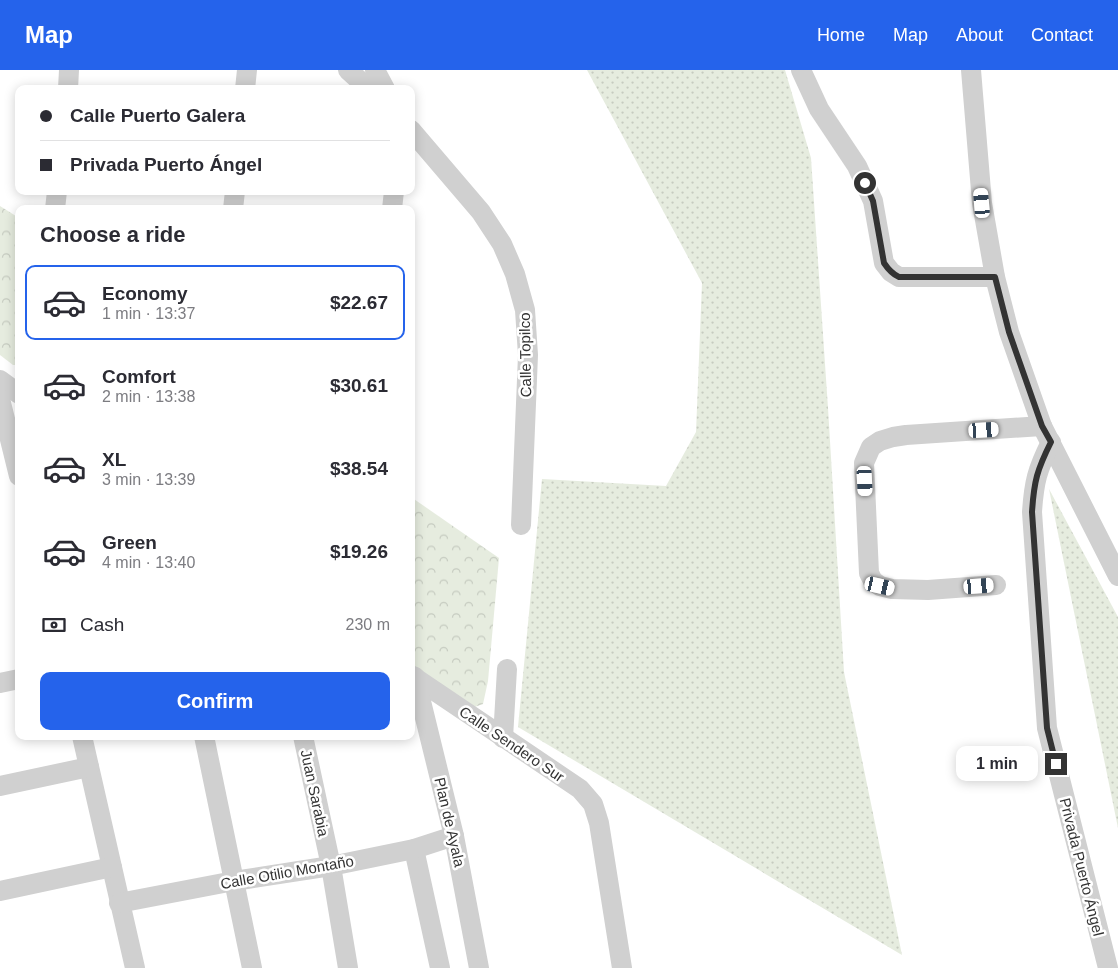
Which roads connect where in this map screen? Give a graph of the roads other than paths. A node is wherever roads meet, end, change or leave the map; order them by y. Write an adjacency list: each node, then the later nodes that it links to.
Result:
1 (70, 70): 7 (street)
2 (247, 70): 8 (street)
3 (348, 70): 9 (street)
4 (375, 70): 10 (street)
5 (801, 70): 12 (street)
6 (971, 70): 12 (street)
7 (68, 85)
8 (246, 85)
9 (365, 85)
10 (383, 85)
11 (415, 135): 18 (street, Calle Topilco)
12 (995, 277): 16 (street)
13 (0, 380): 14 (street)
14 (15, 391)
15 (0, 399): 17 (street)
16 (1046, 434): 19 (street); 20 (street); 45 (street, Privada Puerto Ángel)
17 (15, 460)
18 (521, 525)
19 (1118, 576)
20 (996, 585)
21 (507, 669): 26 (street)
22 (415, 677): 26 (street, Calle Sendero Sur)
23 (15, 680): 24 (street)
24 (0, 683)
25 (415, 684): 32 (street, Plan de Ayala)
26 (503, 738): 44 (street, Calle Sendero Sur)
27 (83, 740): 30 (street)
28 (205, 740): 36 (street)
29 (304, 740): 34 (street, Juan Sarabia)
30 (89, 767): 31 (street); 35 (street)
31 (0, 786)
32 (454, 836): 33 (street, Calle Otilio Montaño); 43 (street, Plan de Ayala)
33 (414, 849): 34 (street, Calle Otilio Montaño); 42 (street)
34 (331, 866): 36 (street, Calle Otilio Montaño); 41 (street, Juan Sarabia)
35 (112, 867): 37 (street); 38 (street)
36 (234, 881): 38 (street, Calle Otilio Montaño); 40 (street)
37 (0, 891)
38 (119, 903): 39 (street)
39 (131, 967)
40 (252, 968)
41 (348, 968)
42 (440, 968)
43 (479, 968)
44 (622, 968)
45 (1108, 968)

